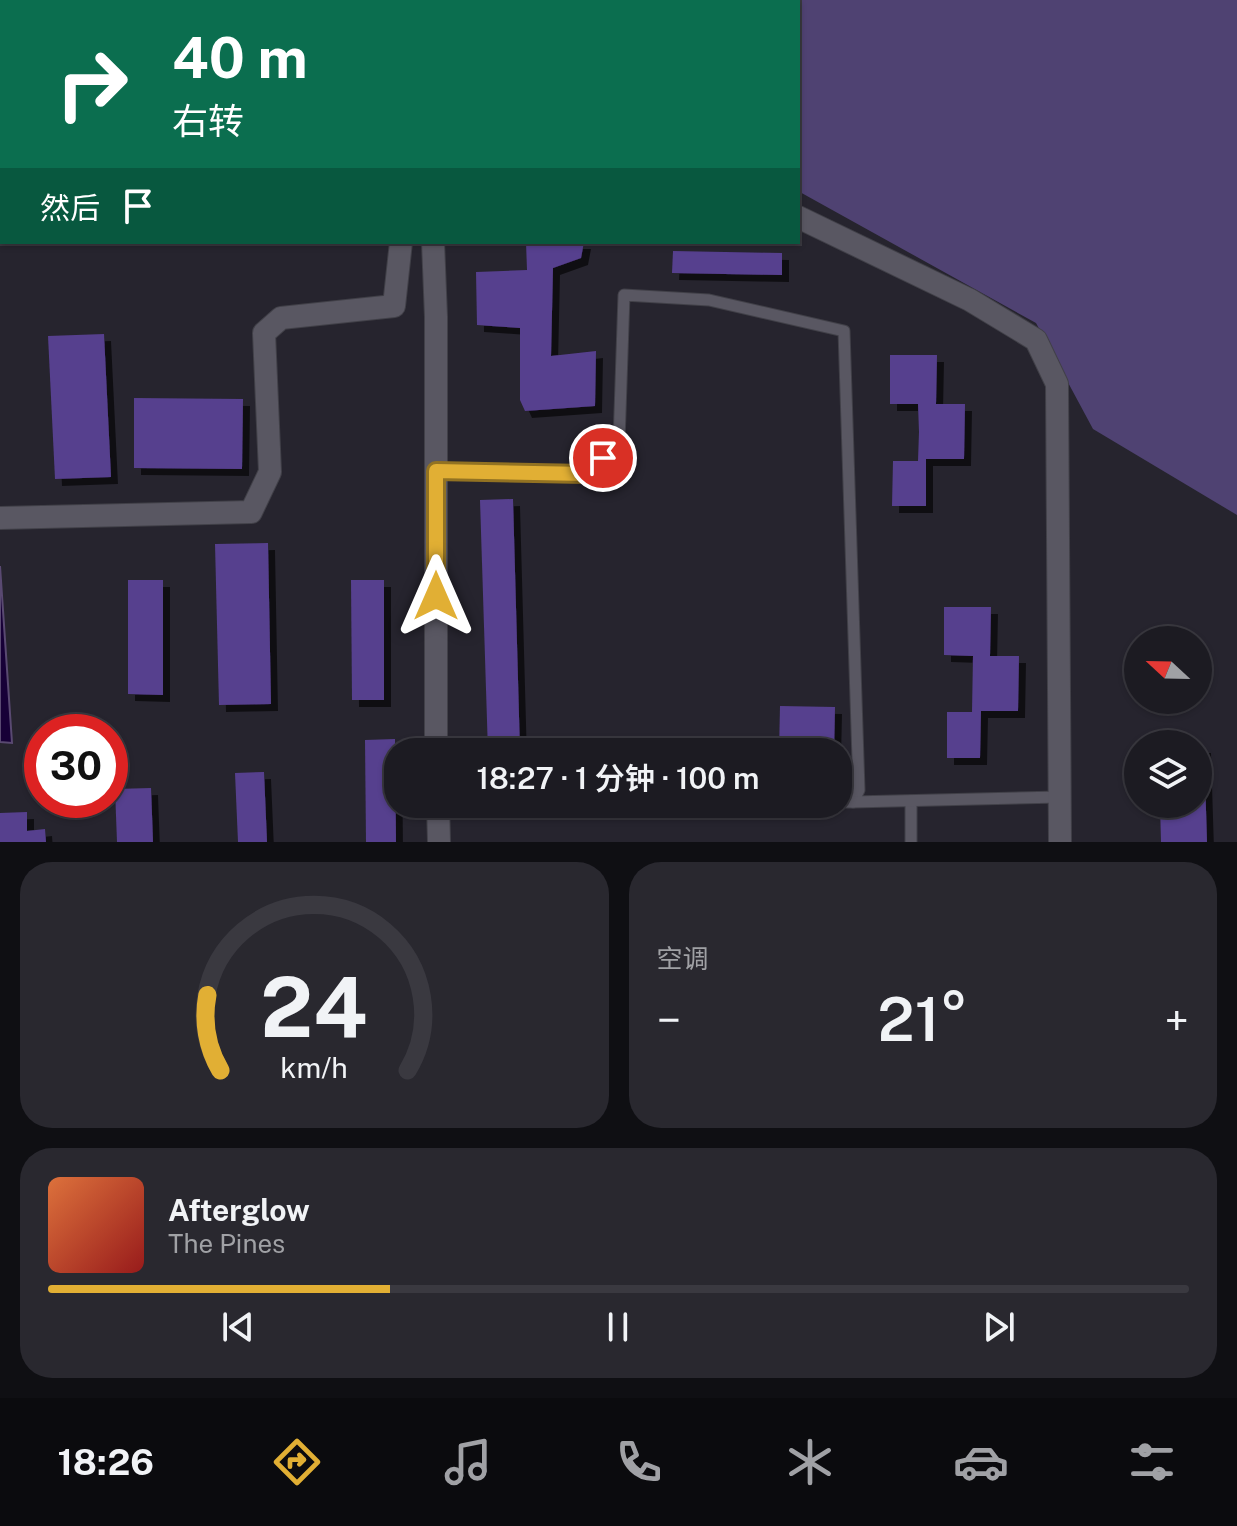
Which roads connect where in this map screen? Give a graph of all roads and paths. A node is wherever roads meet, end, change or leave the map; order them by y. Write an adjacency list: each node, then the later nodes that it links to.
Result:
1 (800, 218): 7 (street)
2 (401, 244): 5 (street)
3 (433, 244): 4 (street)
4 (436, 471): 6 (street); 9 (lane)
5 (0, 518)
6 (436, 738)
7 (1060, 797): 8 (lane); 13 (street)
8 (911, 801): 9 (lane); 12 (lane)
9 (853, 802)
10 (438, 818): 11 (street)
11 (439, 842)
12 (911, 842)
13 (1060, 842)

